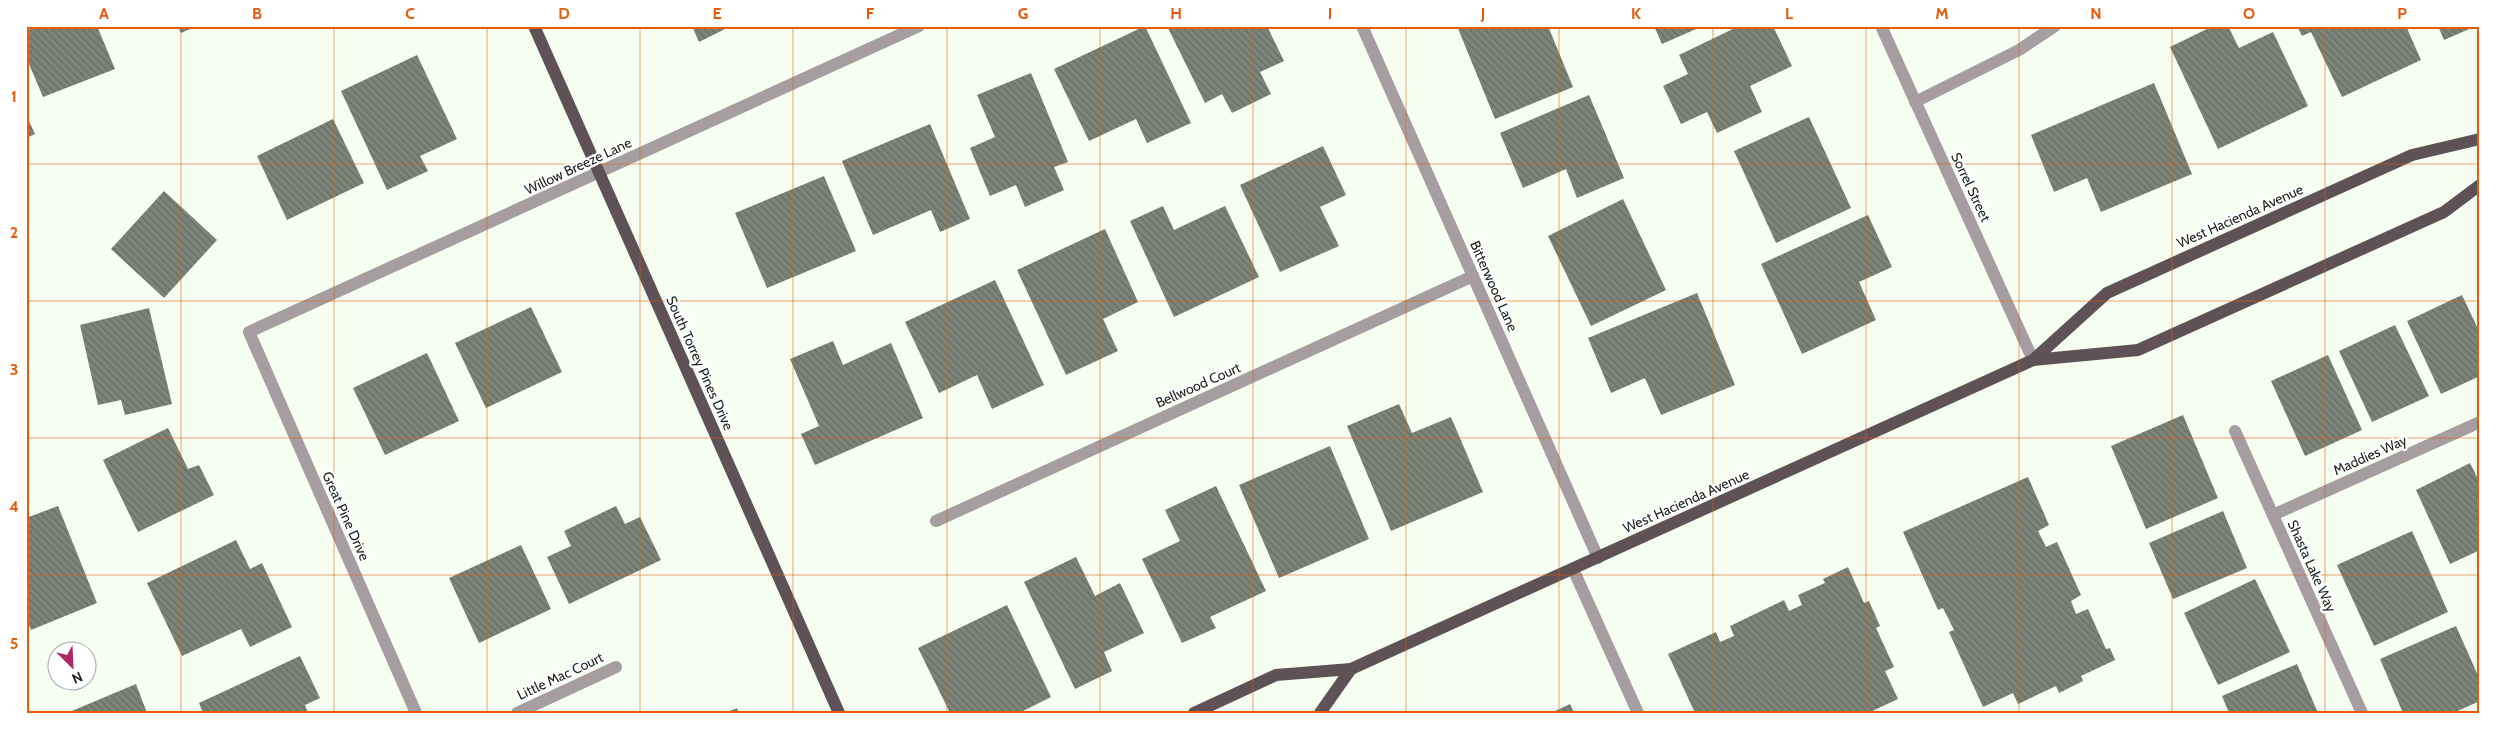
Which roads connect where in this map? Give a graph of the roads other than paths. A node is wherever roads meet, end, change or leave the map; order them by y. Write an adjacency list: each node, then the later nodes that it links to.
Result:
1 (534, 26): 8 (main road, South Torrey Pines Drive)
2 (919, 26): 8 (street, Willow Breeze Lane)
3 (1362, 26): 10 (street, Bitterwood Lane)
4 (1881, 26): 6 (street, Sorrel Street)
5 (2055, 26): 6 (street)
6 (1915, 102): 12 (street, Sorrel Street)
7 (2480, 139): 12 (main road, West Hacienda Avenue)
8 (599, 174): 11 (street, Willow Breeze Lane); 23 (main road, South Torrey Pines Drive)
9 (2480, 185): 12 (main road, West Hacienda Avenue)
10 (1473, 276): 16 (street, Bellwood Court); 17 (street, Bitterwood Lane)
11 (249, 332): 21 (street, Great Pine Drive)
12 (2033, 360): 17 (main road, West Hacienda Avenue)
13 (2480, 422): 15 (street, Maddies Way)
14 (2235, 431): 15 (street, Shasta Lake Way)
15 (2273, 515): 27 (street, Shasta Lake Way)
16 (936, 521)
17 (1598, 558): 18 (main road, West Hacienda Avenue)
18 (1573, 569): 20 (main road, West Hacienda Avenue); 26 (street)
19 (616, 667): 22 (street, Little Mac Court)
20 (1351, 669): 24 (main road, West Hacienda Avenue); 25 (main road)
21 (416, 713)
22 (517, 713)
23 (839, 713)
24 (1194, 713)
25 (1320, 713)
26 (1638, 713)
27 (2362, 713)

